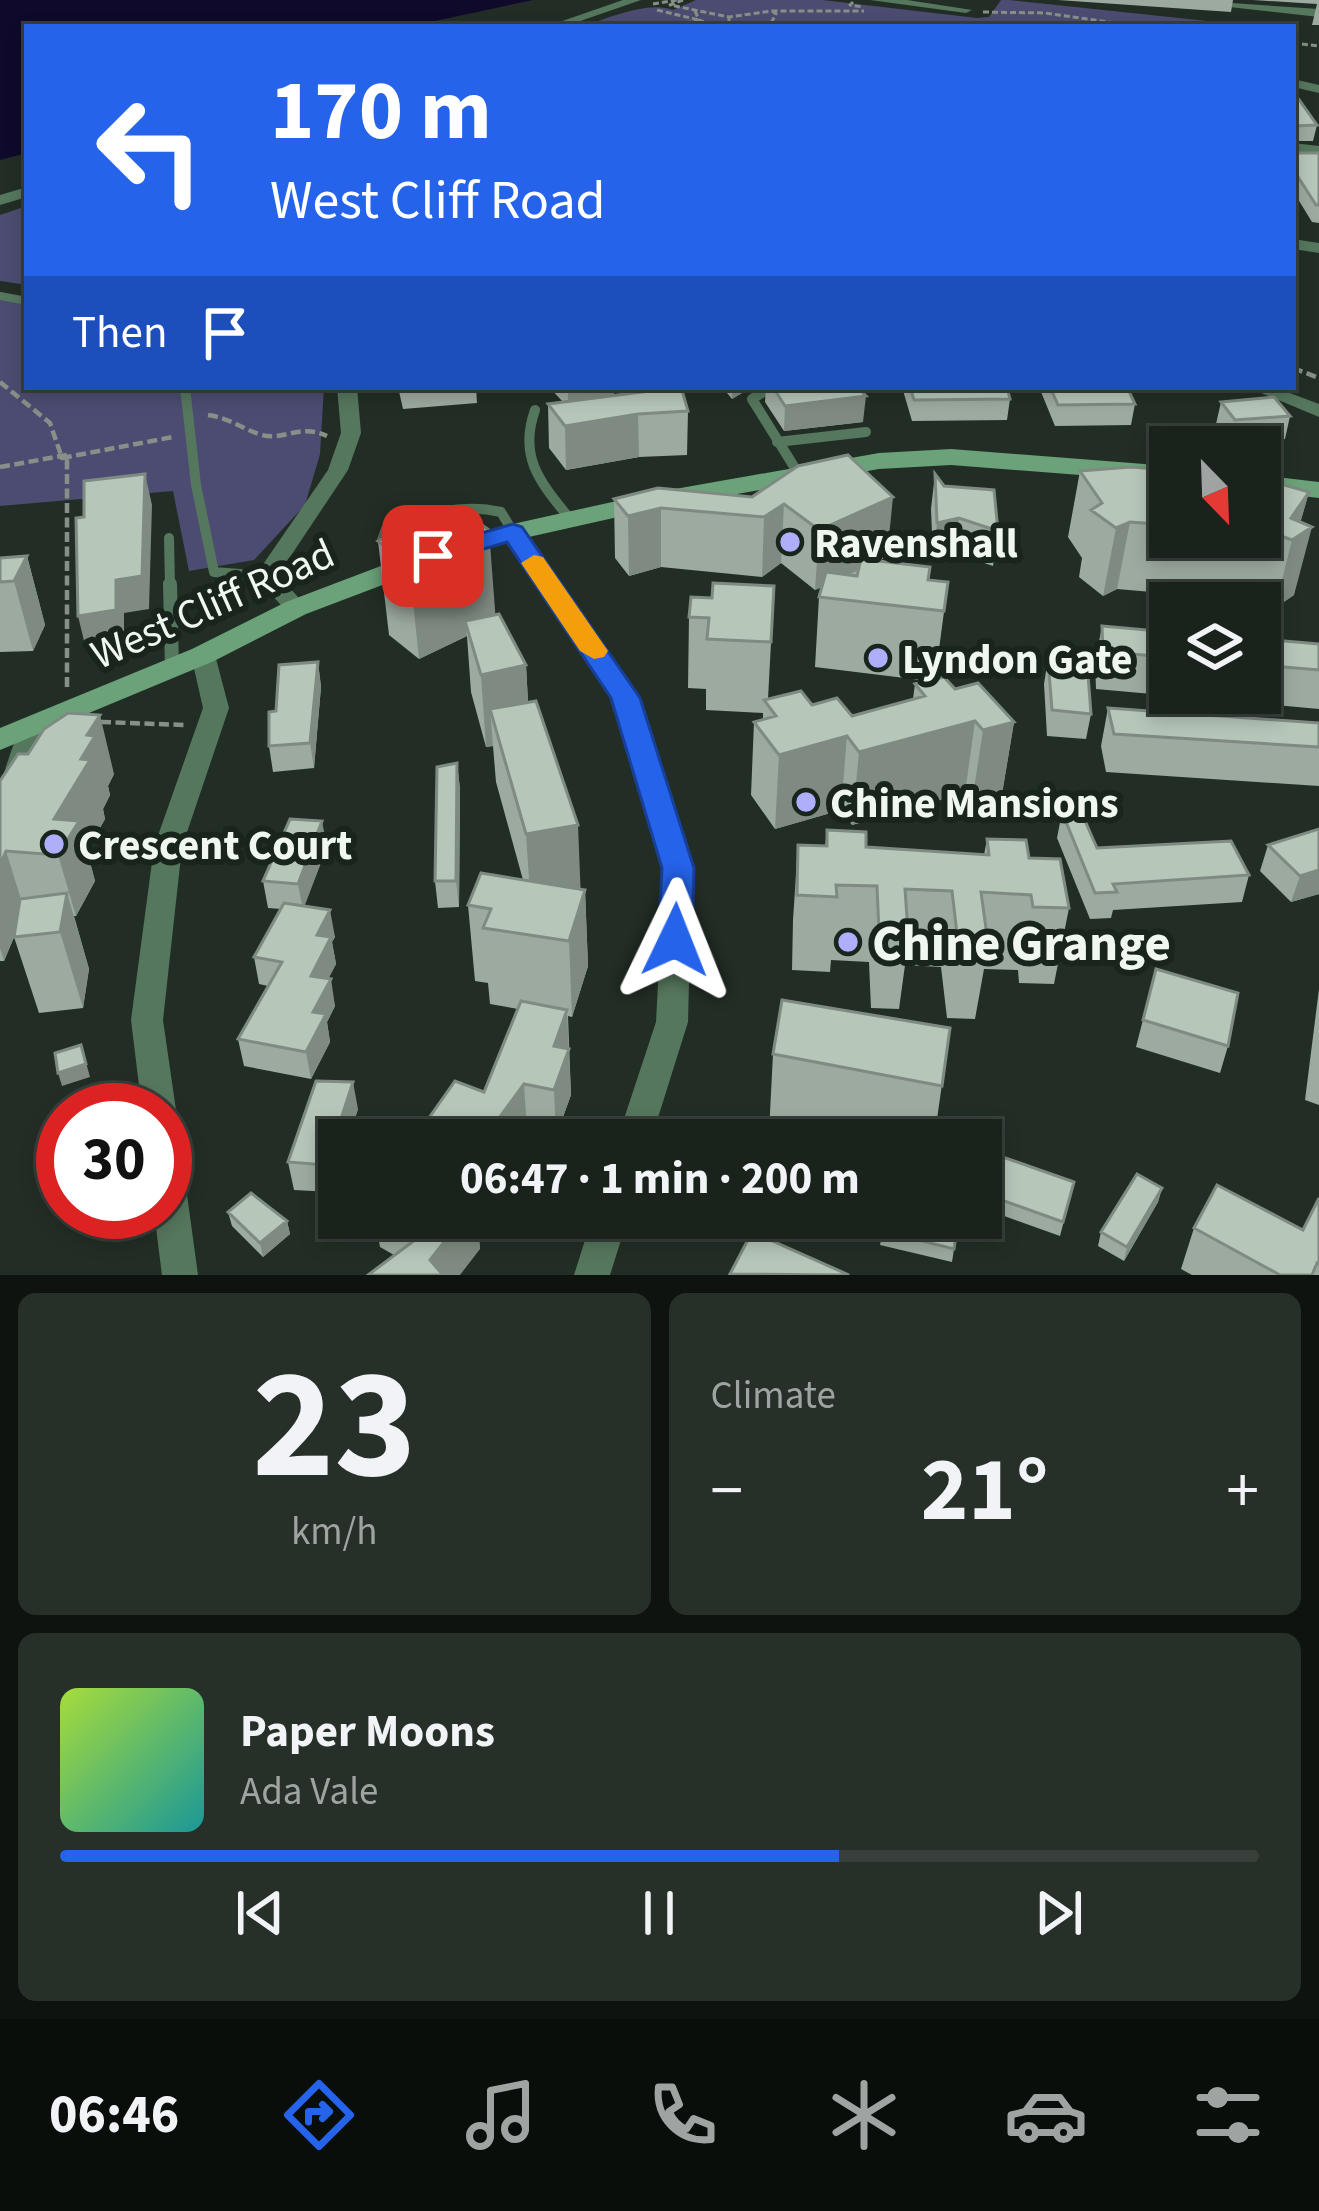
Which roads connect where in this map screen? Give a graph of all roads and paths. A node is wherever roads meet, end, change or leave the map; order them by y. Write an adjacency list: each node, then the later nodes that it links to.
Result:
1 (683, 0): 3 (path); 8 (path)
2 (1193, 0): 10 (street)
3 (631, 1): 13 (street)
4 (853, 2): 5 (path)
5 (877, 6): 7 (street); 9 (path)
6 (657, 10): 12 (path)
7 (966, 10): 18 (path)
8 (694, 11): 11 (path); 12 (path)
9 (772, 13): 11 (path); 17 (path)
10 (1319, 13)
11 (729, 17): 16 (path)
12 (699, 18): 14 (path); 15 (path)
13 (559, 24)
14 (694, 24)
15 (706, 24)
16 (730, 24)
17 (774, 24)
18 (1123, 24)
19 (0, 382): 31 (path)
20 (186, 390): 26 (lane)
21 (347, 390): 30 (street)
22 (766, 390): 29 (lane)
23 (1265, 390): 25 (street)
24 (535, 410): 37 (lane)
25 (1319, 411)
26 (190, 413): 28 (lane); 30 (path)
27 (866, 432): 29 (lane)
28 (191, 433): 31 (path); 41 (lane)
29 (777, 442): 33 (lane)
30 (346, 446): 41 (street)
31 (65, 456): 32 (path); 45 (path)
32 (0, 467)
33 (799, 472): 34 (street, West Cliff Road); 37 (street, West Cliff Road)
34 (1149, 472)
35 (1281, 485): 36 (street)
36 (1319, 490)
37 (570, 519): 38 (street, West Cliff Road)
38 (513, 532): 40 (street, West Cliff Road); 40 (lane); 51 (street)
39 (169, 538): 44 (lane)
40 (401, 568): 42 (street, West Cliff Road)
41 (266, 576): 42 (street)
42 (296, 608): 43 (street, West Cliff Road)
43 (202, 655): 44 (street, West Cliff Road); 46 (street)
44 (172, 668): 45 (street, West Cliff Road)
45 (80, 718): 46 (path); 47 (street, West Cliff Road)
46 (210, 725): 50 (street)
47 (32, 728): 48 (street, West Cliff Road); 49 (street)
48 (0, 740)
49 (0, 794)
50 (155, 1083)
51 (641, 1119)
52 (176, 1239): 54 (street)
53 (603, 1239): 55 (street)
54 (181, 1275)
55 (592, 1275)

